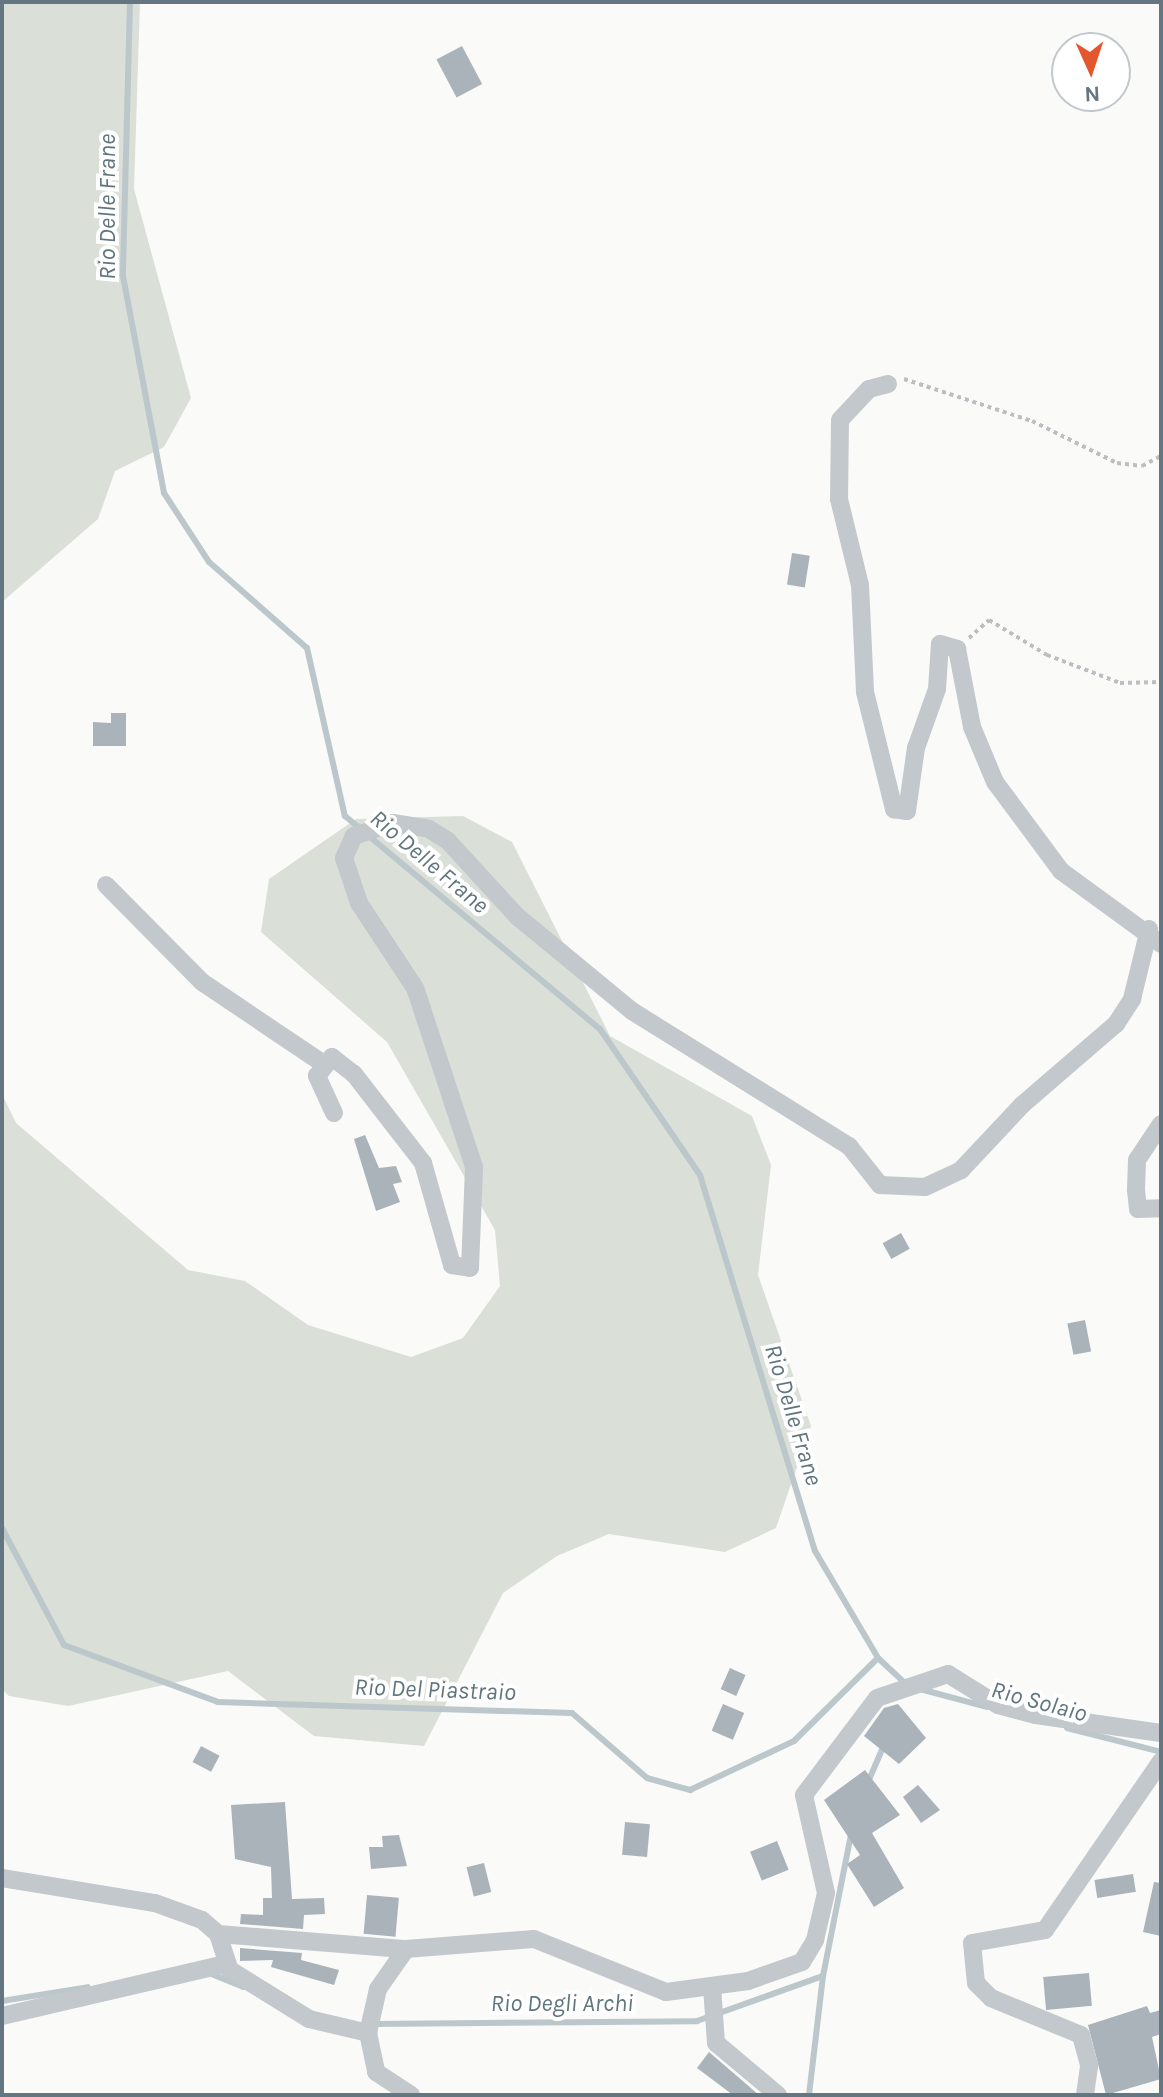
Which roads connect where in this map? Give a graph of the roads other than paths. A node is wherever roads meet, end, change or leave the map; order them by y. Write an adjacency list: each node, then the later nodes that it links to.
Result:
1 (888, 384): 3 (street)
2 (106, 885): 4 (street)
3 (1155, 937): 4 (street)
4 (322, 1063): 5 (street)
5 (334, 1113)
6 (1161, 1124): 7 (street)
7 (1161, 1208)
8 (1161, 1733): 14 (street)
9 (1161, 1761): 19 (street)
10 (2, 1878): 11 (street)
11 (218, 1934): 12 (street); 13 (street)
12 (406, 1949): 14 (street); 16 (street)
13 (226, 1964): 15 (street); 16 (street)
14 (712, 1987): 18 (street)
15 (2, 2016)
16 (368, 2033): 17 (street)
17 (411, 2095)
18 (778, 2095)
19 (1085, 2095)

